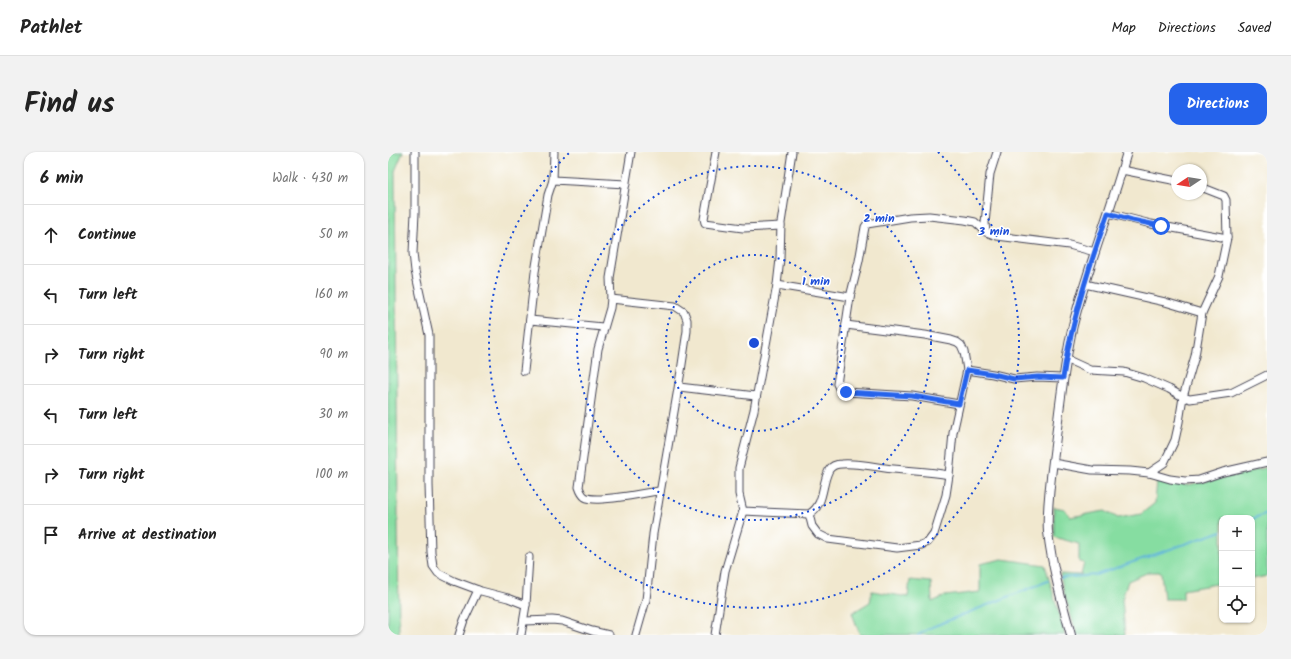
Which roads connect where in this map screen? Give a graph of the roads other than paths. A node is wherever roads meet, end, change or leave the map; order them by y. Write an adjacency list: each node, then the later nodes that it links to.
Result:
1 (415, 152): 43 (street)
2 (554, 152): 9 (street)
3 (631, 152): 11 (street)
4 (716, 152): 14 (street)
5 (792, 152): 14 (street)
6 (997, 152): 15 (street)
7 (1128, 152): 8 (street)
8 (1122, 170): 10 (street); 13 (street)
9 (553, 180): 11 (street); 23 (street)
10 (1171, 180)
11 (626, 184): 21 (street)
12 (1207, 190): 16 (street)
13 (1108, 213): 16 (street); 17 (street)
14 (781, 226): 19 (street)
15 (986, 232): 17 (street); 20 (street)
16 (1227, 238): 22 (street)
17 (1095, 252): 18 (street)
18 (1085, 284): 22 (street); 26 (street)
19 (777, 285): 20 (street); 32 (street)
20 (850, 297): 24 (street)
21 (611, 299): 25 (street); 31 (street)
22 (1202, 313): 33 (street)
23 (530, 320): 25 (street); 28 (street)
24 (846, 325): 27 (street); 34 (street)
25 (603, 327): 39 (street)
26 (1066, 359): 30 (street); 33 (street)
27 (967, 370): 30 (street); 34 (street)
28 (524, 371)
29 (1267, 375): 33 (street)
30 (1063, 378): 36 (street)
31 (679, 387): 32 (street); 39 (street)
32 (756, 396): 40 (street)
33 (1182, 397): 37 (street)
34 (959, 404): 38 (street)
35 (1267, 462): 37 (street)
36 (1053, 463): 37 (street); 51 (street)
37 (1149, 473)
38 (950, 475): 41 (street); 41 (street)
39 (660, 491): 49 (street)
40 (743, 511): 41 (street); 50 (street)
41 (809, 514)
42 (529, 557): 44 (street)
43 (478, 590): 44 (street); 46 (street)
44 (526, 605): 45 (street)
45 (524, 621): 47 (street); 48 (street)
46 (459, 635)
47 (521, 635)
48 (608, 635)
49 (636, 635)
50 (715, 635)
51 (1071, 635)

